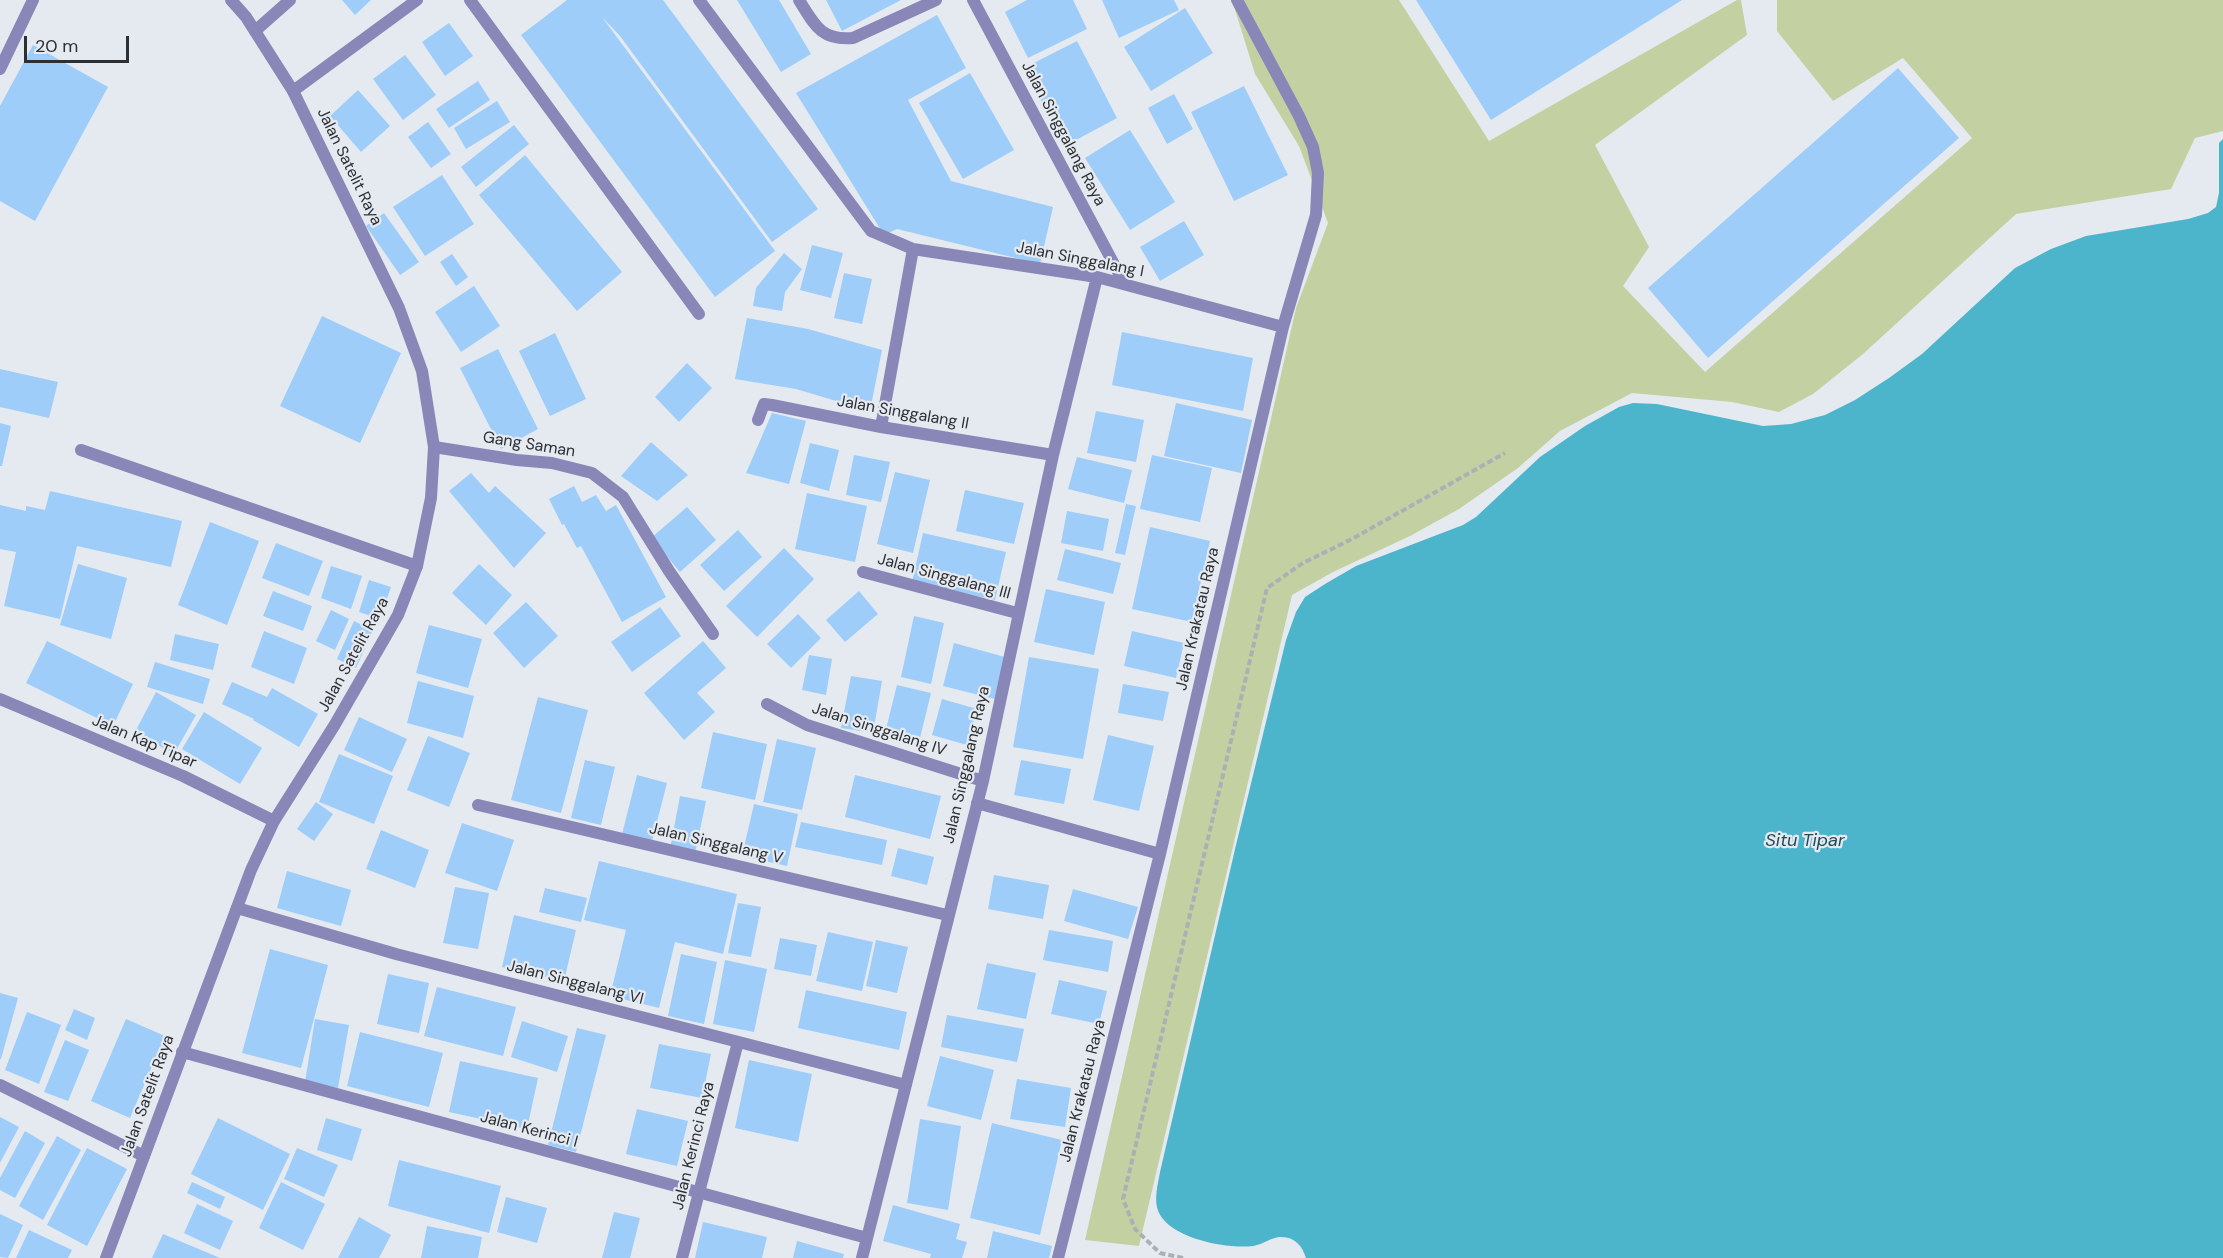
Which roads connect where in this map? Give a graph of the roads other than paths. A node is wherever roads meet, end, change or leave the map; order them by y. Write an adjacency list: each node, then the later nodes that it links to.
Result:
1 (33, 0): 12 (street)
2 (231, 0): 11 (street, Jalan Satelit Raya)
3 (290, 0): 11 (street)
4 (417, 0): 13 (street)
5 (470, 0): 17 (street)
6 (699, 0): 14 (street, Jalan Singgalang I)
7 (799, 0): 8 (street)
8 (936, 0)
9 (973, 0): 16 (street, Jalan Singgalang Raya)
10 (1238, 0): 18 (street, Jalan Krakatau Raya)
11 (255, 30): 13 (street, Jalan Satelit Raya)
12 (0, 69)
13 (293, 91): 21 (street, Jalan Satelit Raya)
14 (913, 249): 15 (street, Jalan Singgalang I); 20 (street)
15 (1097, 277): 16 (street, Jalan Singgalang I); 23 (street, Jalan Singgalang Raya)
16 (1124, 283): 18 (street, Jalan Singgalang I)
17 (699, 314)
18 (1283, 327): 34 (street, Jalan Krakatau Raya)
19 (758, 420): 20 (street, Jalan Singgalang II)
20 (881, 427): 23 (street, Jalan Singgalang II)
21 (434, 447): 24 (street, Jalan Satelit Raya); 27 (street, Gang Saman)
22 (81, 450): 24 (street)
23 (1053, 455): 26 (street, Jalan Singgalang Raya)
24 (417, 566): 33 (street, Jalan Satelit Raya)
25 (863, 572): 26 (street, Jalan Singgalang III)
26 (1017, 613): 30 (street, Jalan Singgalang Raya)
27 (713, 634)
28 (0, 699): 33 (street, Jalan Kap Tipar)
29 (767, 704): 30 (street, Jalan Singgalang IV)
30 (982, 781): 31 (street, Jalan Singgalang Raya)
31 (977, 803): 34 (street); 36 (street, Jalan Singgalang Raya)
32 (478, 806): 36 (street, Jalan Singgalang V)
33 (274, 821): 35 (street, Jalan Satelit Raya)
34 (1160, 854): 47 (street, Jalan Krakatau Raya)
35 (237, 908): 37 (street, Jalan Singgalang VI); 38 (street, Jalan Satelit Raya)
36 (947, 915): 40 (street, Jalan Singgalang Raya)
37 (738, 1041): 40 (street, Jalan Singgalang VI); 42 (street, Jalan Kerinci Raya)
38 (182, 1052): 41 (street, Jalan Satelit Raya); 42 (street, Jalan Kerinci I)
39 (0, 1085): 41 (street)
40 (906, 1085): 43 (street, Jalan Singgalang Raya)
41 (144, 1156): 44 (street, Jalan Satelit Raya)
42 (699, 1193): 43 (street, Jalan Kerinci I); 45 (street, Jalan Kerinci Raya)
43 (867, 1238): 46 (street, Jalan Singgalang Raya)
44 (106, 1258)
45 (682, 1258)
46 (862, 1258)
47 (1058, 1258)

